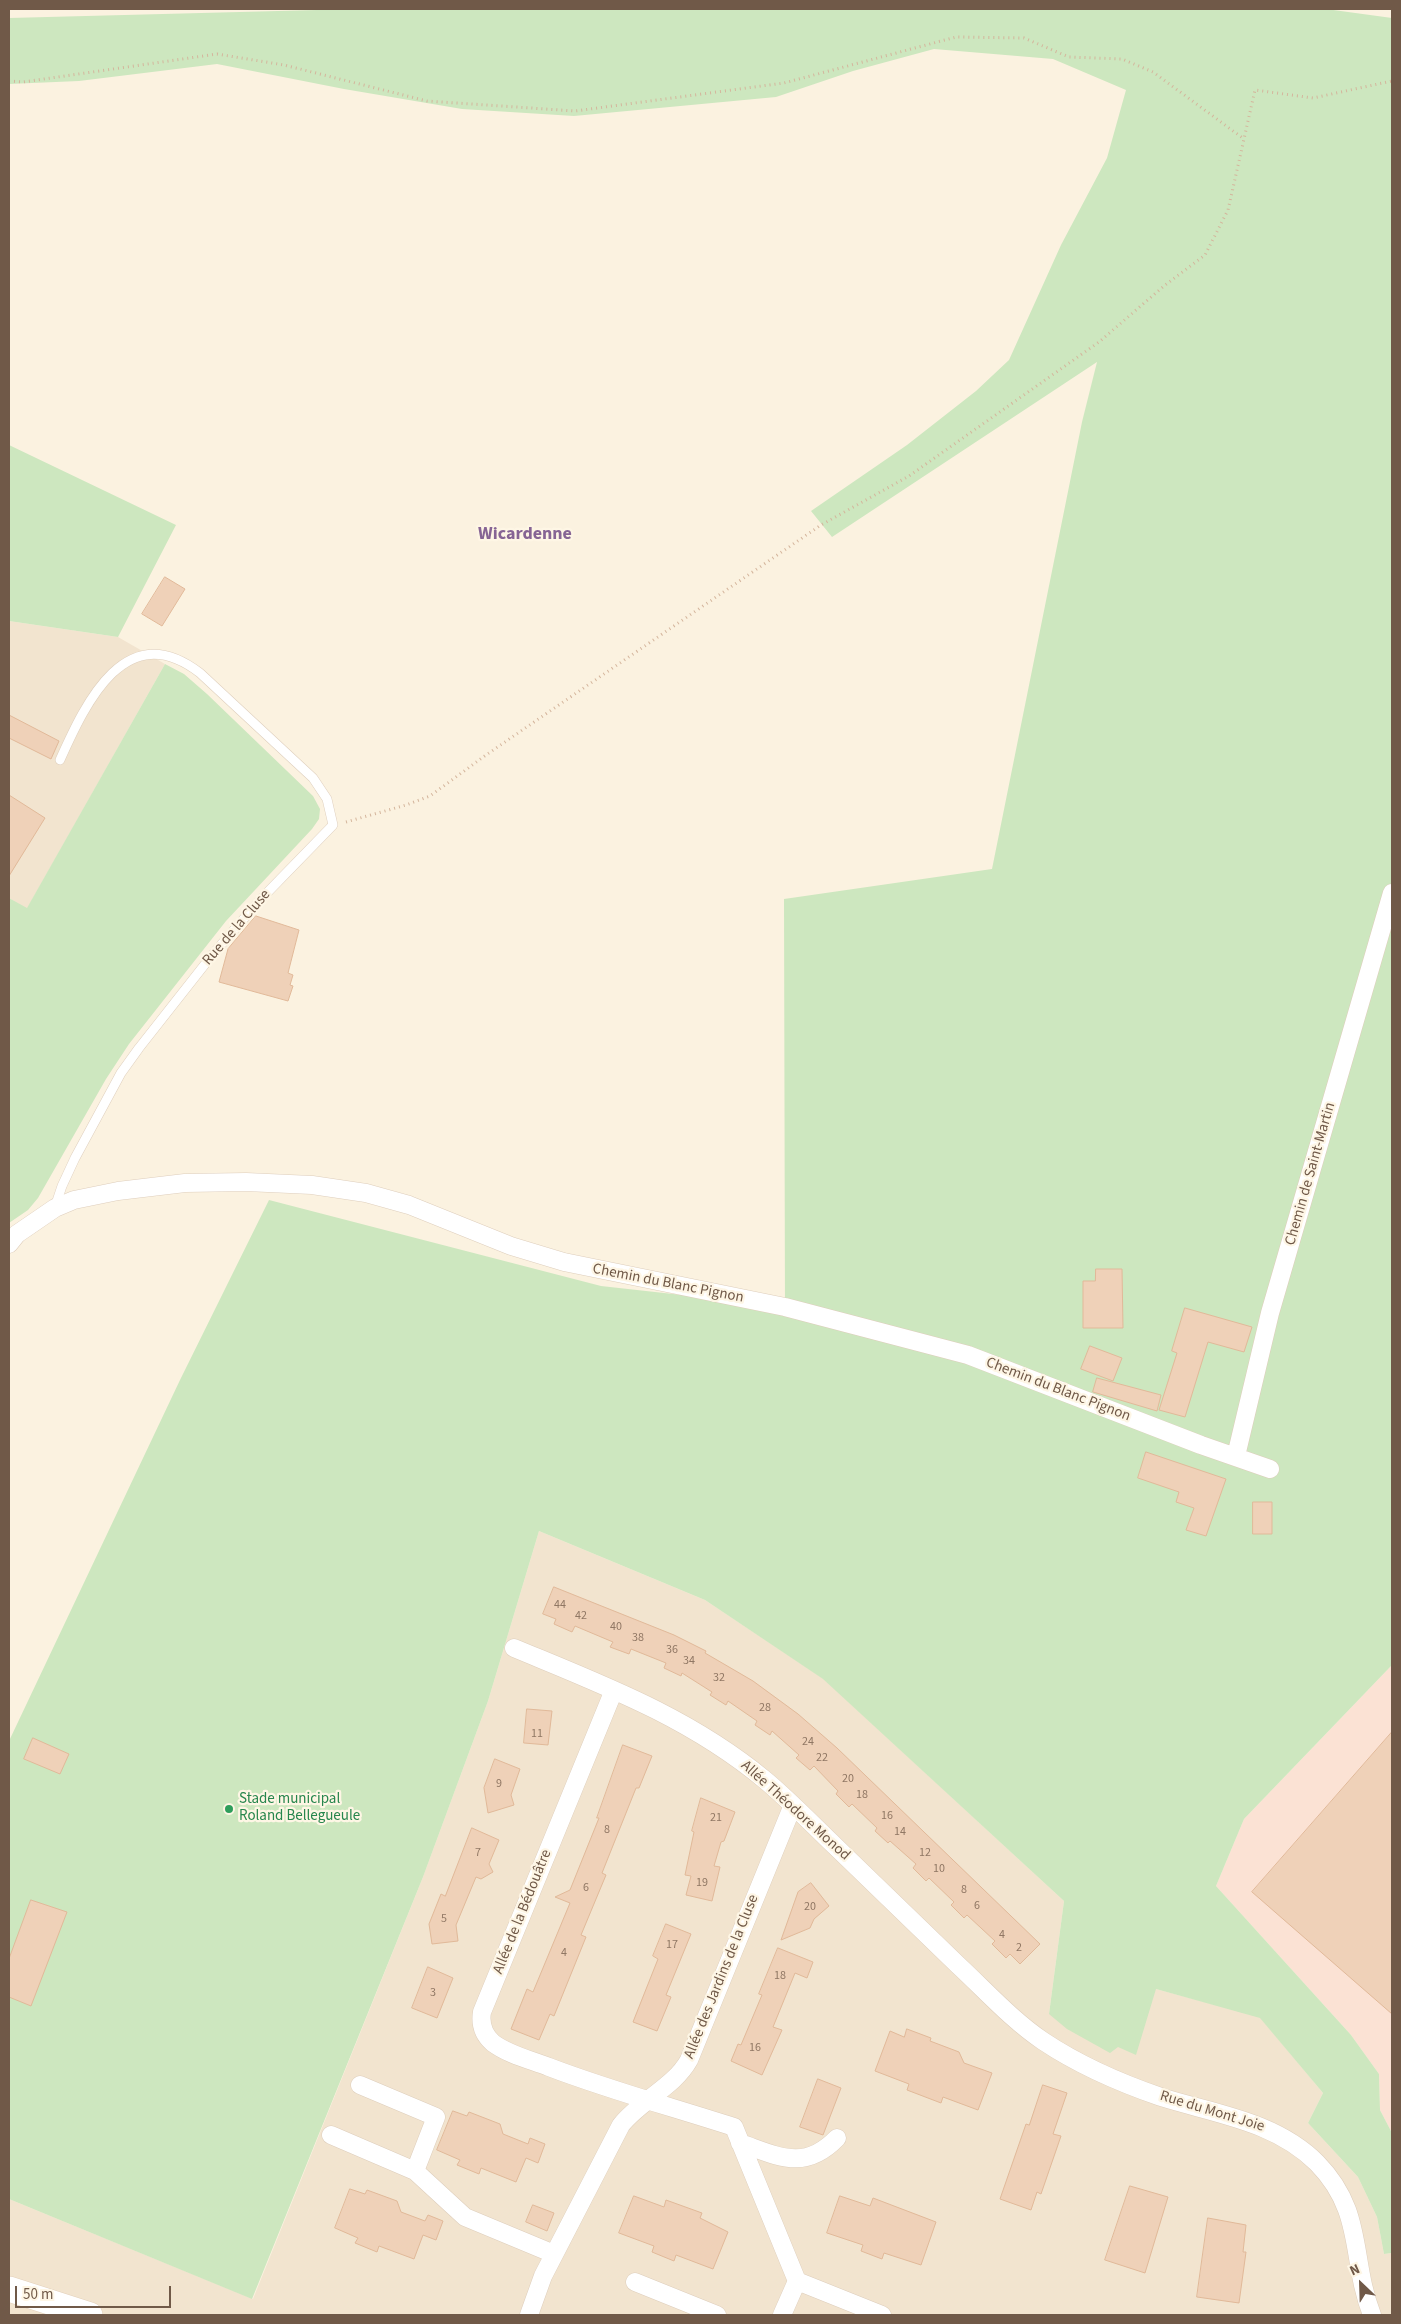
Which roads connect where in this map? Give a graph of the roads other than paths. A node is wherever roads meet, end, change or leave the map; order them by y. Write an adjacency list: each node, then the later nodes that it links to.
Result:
1 (60, 760): 3 (lane, Rue de la Cluse)
2 (1392, 893): 5 (street, Chemin de Saint-Martin)
3 (55, 1208): 4 (street); 5 (street, Chemin du Blanc Pignon)
4 (9, 1244)
5 (1236, 1456): 6 (street, Chemin du Blanc Pignon)
6 (1270, 1469)
7 (514, 1648): 8 (street, Allée Théodore Monod)
8 (614, 1690): 9 (street, Allée Théodore Monod); 12 (street, Allée de la Bédouâtre)
9 (793, 1805): 10 (street, Allée Théodore Monod); 12 (street, Allée des Jardins de la Cluse)
10 (990, 1996): 26 (street, Rue du Mont Joie)
11 (360, 2086): 16 (street)
12 (648, 2099): 15 (street); 17 (street, Allée des Jardins de la Cluse)
13 (331, 2134): 16 (street)
14 (837, 2138): 15 (street)
15 (740, 2143): 18 (street)
16 (415, 2171): 17 (street)
17 (554, 2254): 22 (street, Allée des Jardins de la Cluse)
18 (796, 2281): 24 (street); 25 (street)
19 (634, 2282): 23 (street)
20 (9, 2289): 21 (main road)
21 (90, 2315)
22 (529, 2315)
23 (716, 2315)
24 (782, 2315)
25 (882, 2315)
26 (1372, 2315)

